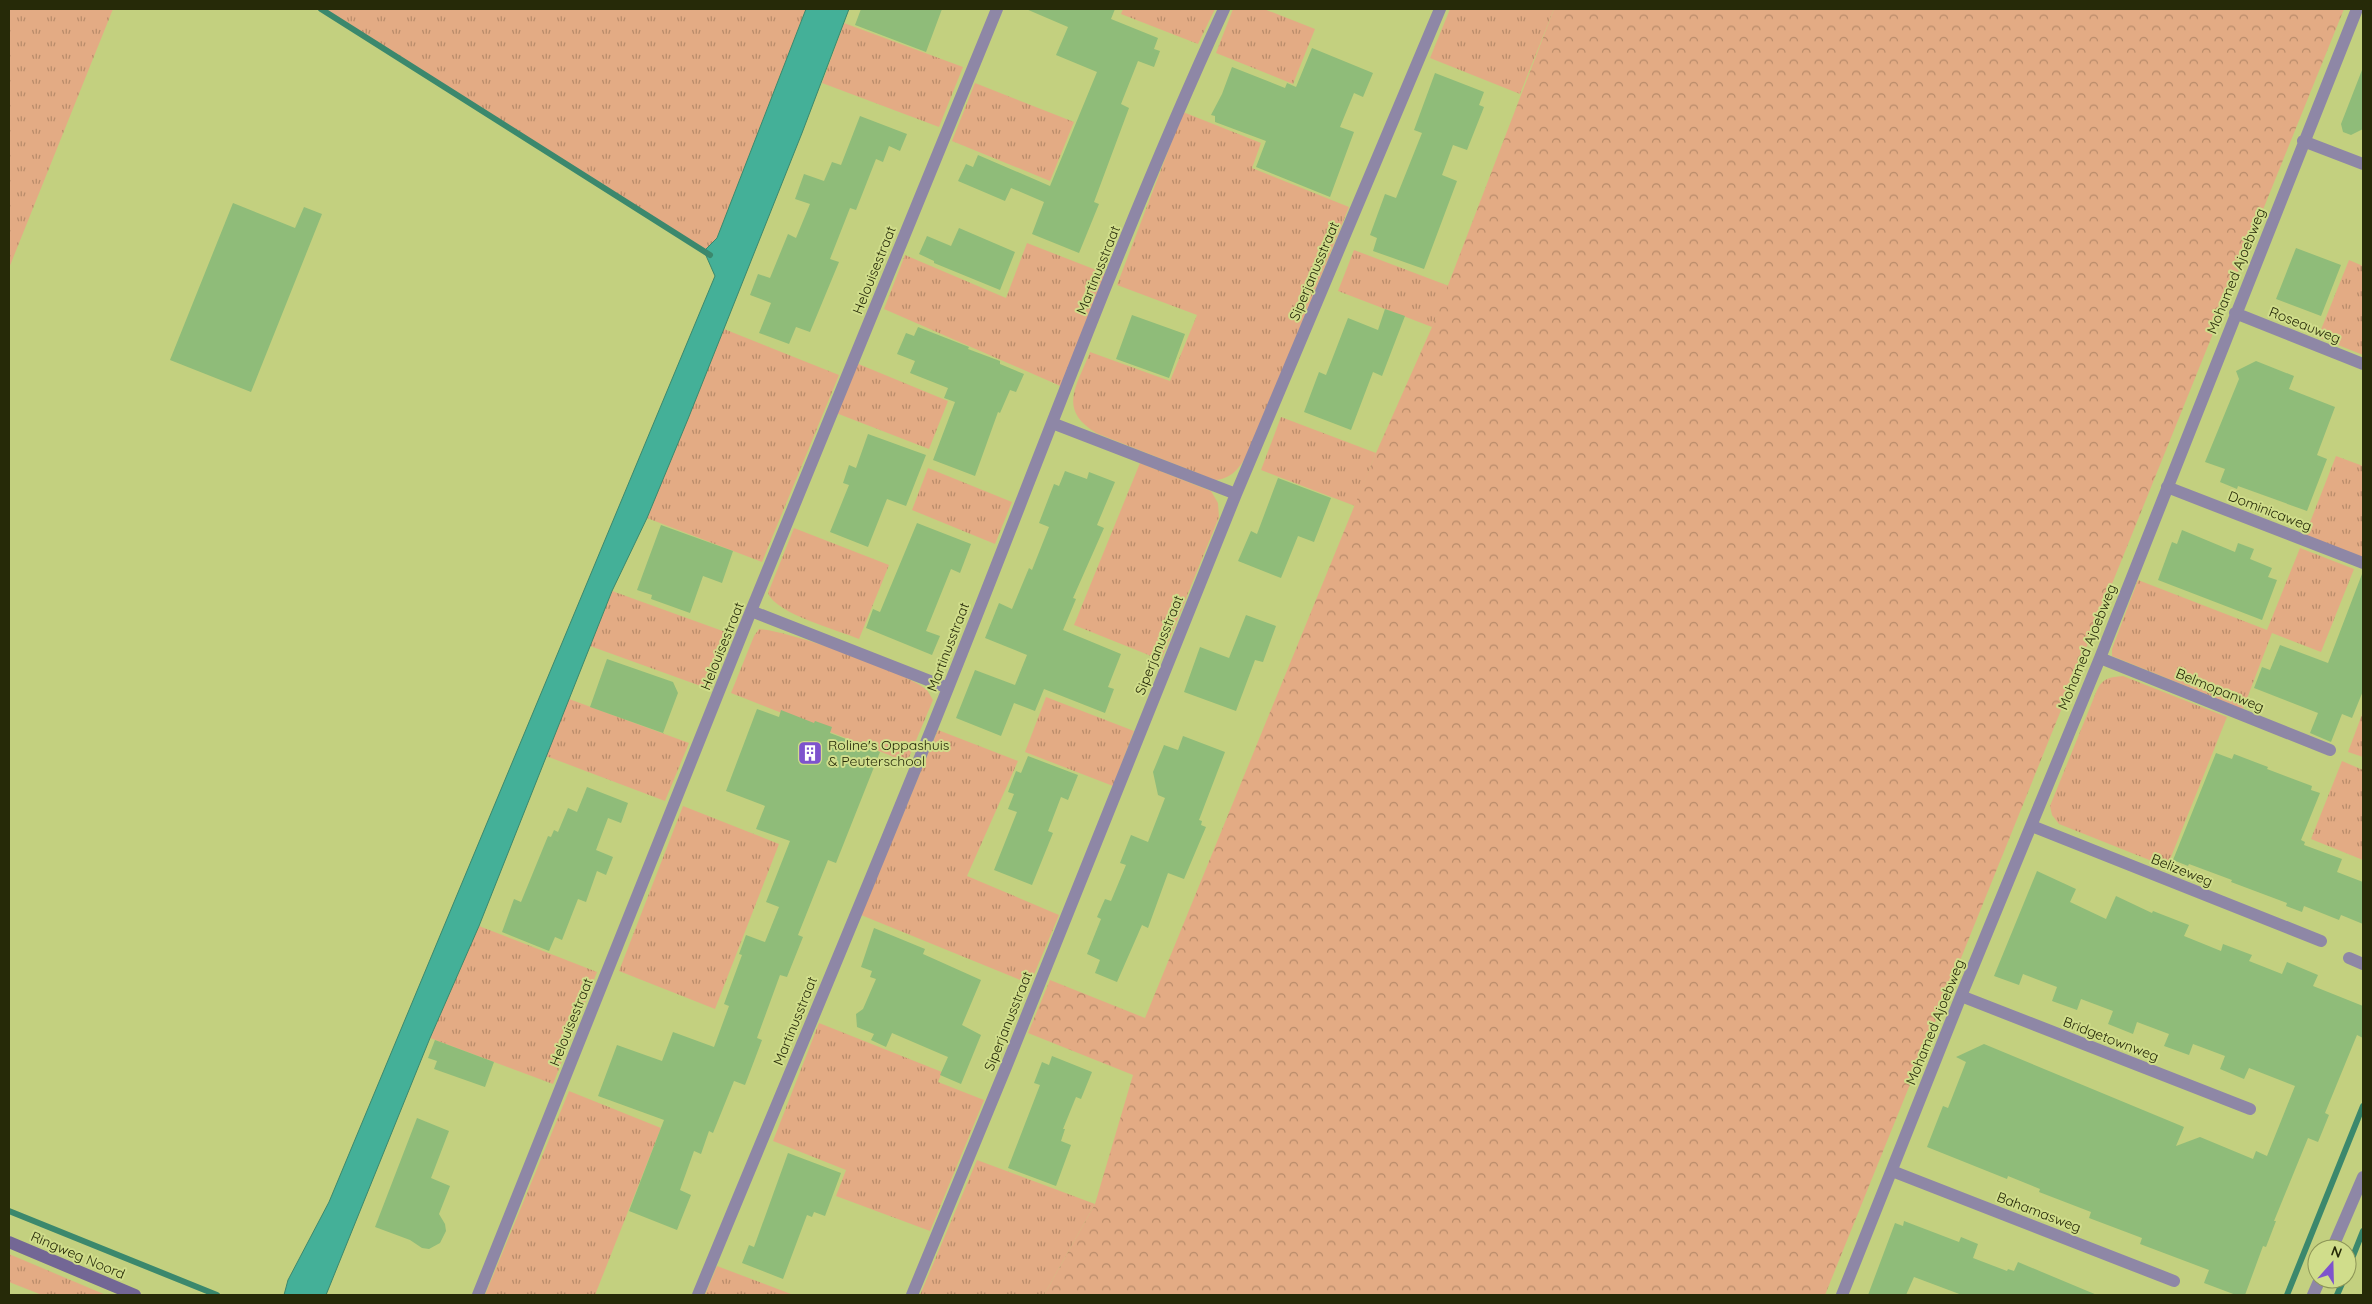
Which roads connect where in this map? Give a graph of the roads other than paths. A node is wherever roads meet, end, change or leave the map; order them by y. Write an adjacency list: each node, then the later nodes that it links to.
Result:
1 (997, 9): 13 (street, Helouisestraat)
2 (1224, 9): 9 (street, Martinusstraat)
3 (1440, 9): 11 (street, Siperjanusstraat)
4 (2357, 9): 5 (street, Mohamed Ajoebweg)
5 (2303, 141): 6 (street); 7 (street, Mohamed Ajoebweg)
6 (2363, 164)
7 (2236, 313): 8 (street, Roseauweg); 10 (street, Mohamed Ajoebweg)
8 (2363, 364)
9 (1052, 423): 11 (street); 15 (street, Martinusstraat)
10 (2166, 487): 12 (street, Dominicaweg); 14 (street, Mohamed Ajoebweg)
11 (1236, 494): 31 (street, Siperjanusstraat)
12 (2363, 563)
13 (752, 611): 15 (street); 29 (street, Helouisestraat)
14 (2100, 658): 16 (street, Belmopanweg); 17 (street, Mohamed Ajoebweg)
15 (948, 688): 30 (street, Martinusstraat)
16 (2330, 750)
17 (2032, 826): 18 (street, Belizeweg); 21 (street, Mohamed Ajoebweg)
18 (2321, 941)
19 (2349, 958): 20 (street)
20 (2363, 964)
21 (1961, 996): 22 (street, Bridgetownweg); 23 (street, Mohamed Ajoebweg)
22 (2250, 1109)
23 (1892, 1171): 27 (street, Bahamasweg); 32 (street, Mohamed Ajoebweg)
24 (2363, 1177): 25 (street)
25 (2336, 1239)
26 (9, 1242): 28 (street, Ringweg Noord)
27 (2174, 1280)
28 (135, 1295)
29 (478, 1295)
30 (698, 1295)
31 (912, 1295)
32 (1842, 1295)

